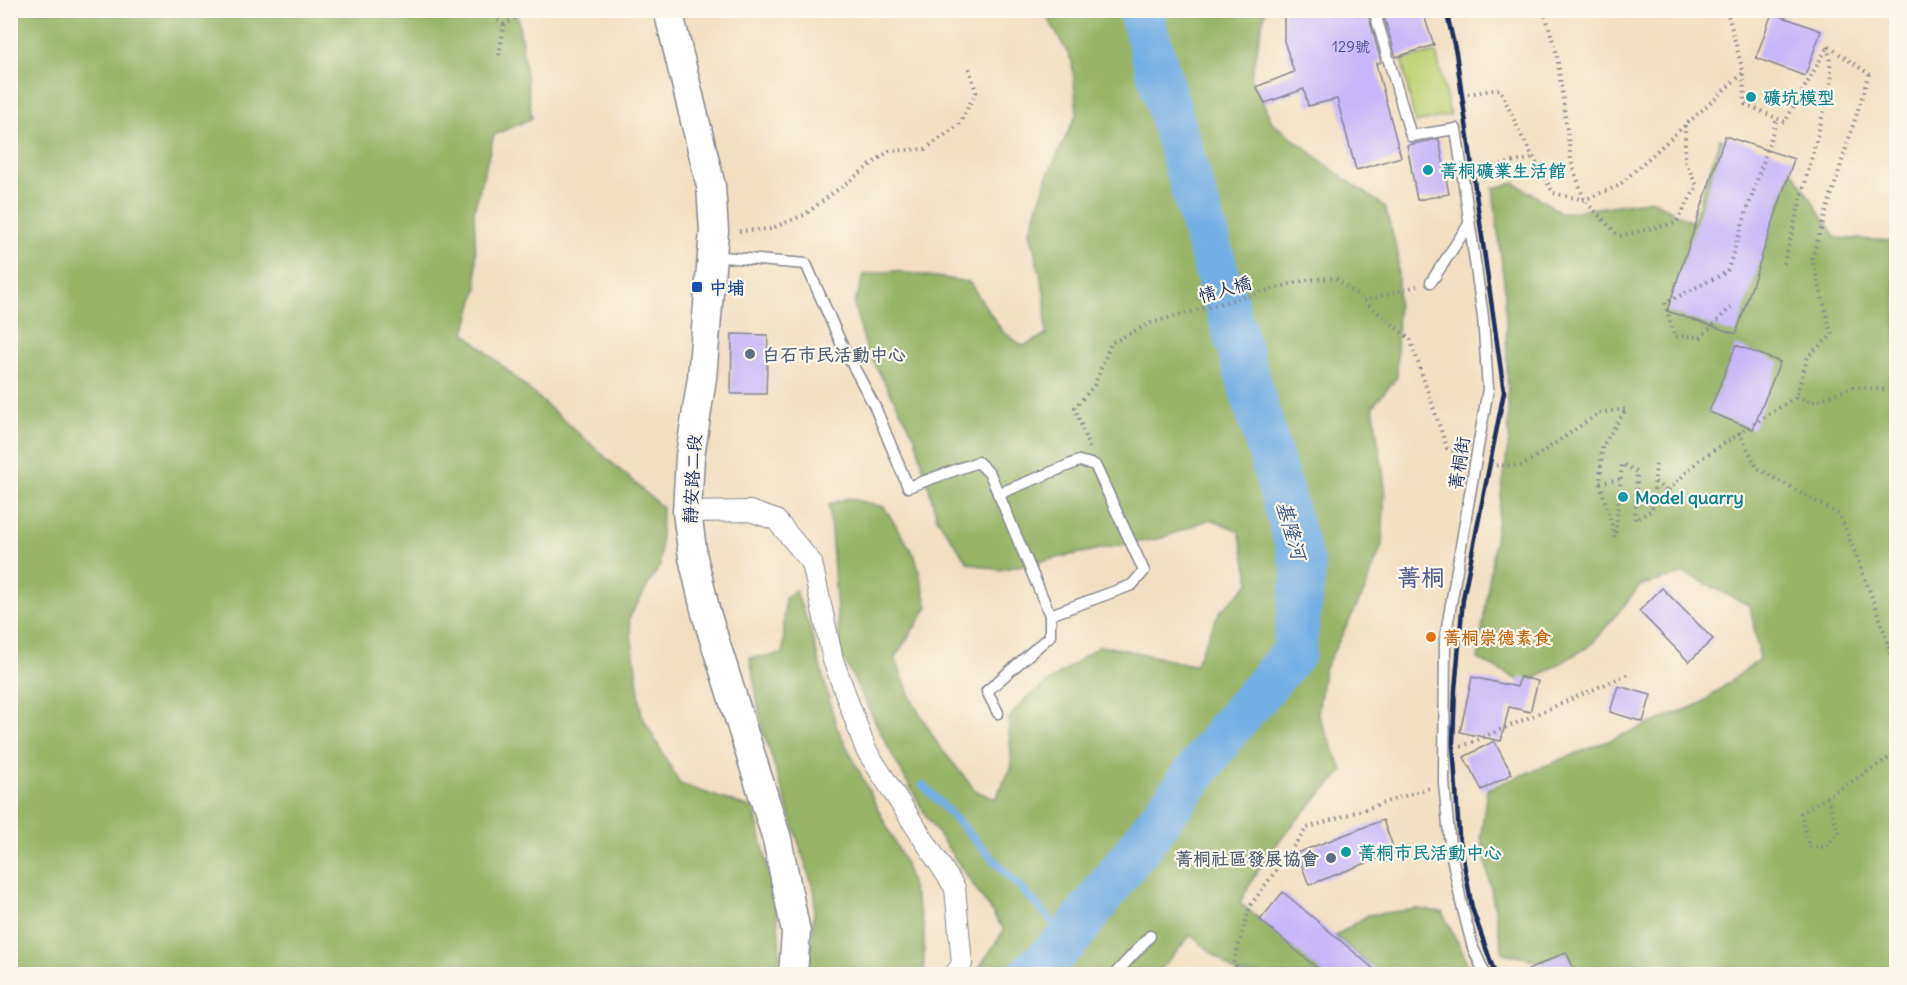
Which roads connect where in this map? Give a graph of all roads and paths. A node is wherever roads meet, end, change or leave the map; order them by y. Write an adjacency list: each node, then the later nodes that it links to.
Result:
1 (483, 10): 7 (path)
2 (528, 10): 7 (path)
3 (668, 10): 19 (main road, 靜安路二段)
4 (1374, 10): 16 (lane, 菁桐街)
5 (1544, 10): 17 (path)
6 (1727, 10): 11 (path)
7 (504, 25): 9 (path)
8 (1828, 46): 13 (path); 20 (path); 25 (path)
9 (499, 55)
10 (969, 68): 19 (path)
11 (1743, 72): 13 (path); 14 (path)
12 (1468, 94): 15 (path)
13 (1777, 119): 23 (path)
14 (1685, 125): 17 (path); 17 (path)
15 (1535, 158): 16 (path); 17 (path)
16 (1462, 171): 18 (lane, 菁桐街)
17 (1584, 200)
18 (1469, 225): 21 (lane); 28 (lane, 菁桐街)
19 (713, 244): 33 (lane); 34 (main road, 靜安路二段)
20 (1784, 267)
21 (1431, 282): 22 (path)
22 (1363, 301): 27 (path, 情人橋); 28 (path, 情人橋)
23 (1731, 307)
24 (1896, 390): 25 (path)
25 (1796, 397): 26 (path)
26 (1739, 432): 31 (path); 36 (path)
27 (1095, 465): 33 (lane); 35 (lane)
28 (1476, 465): 32 (path); 39 (lane, 菁桐街)
29 (1656, 465): 31 (path)
30 (1621, 479): 31 (path); 32 (path); 32 (path)
31 (1654, 481)
32 (1600, 483)
33 (998, 494): 35 (lane)
34 (687, 512): 44 (main road, 靜安路二段); 45 (street)
35 (1050, 615): 38 (lane)
36 (1896, 671)
37 (1629, 674): 39 (path)
38 (998, 713)
39 (1444, 754): 41 (lane, 菁桐街)
40 (1896, 756): 42 (path)
41 (1444, 783): 47 (path); 48 (lane, 菁桐街)
42 (1827, 797): 42 (path)
43 (1150, 936): 46 (lane)
44 (793, 975)
45 (955, 975)
46 (1115, 975)
47 (1246, 975)
48 (1485, 975)

